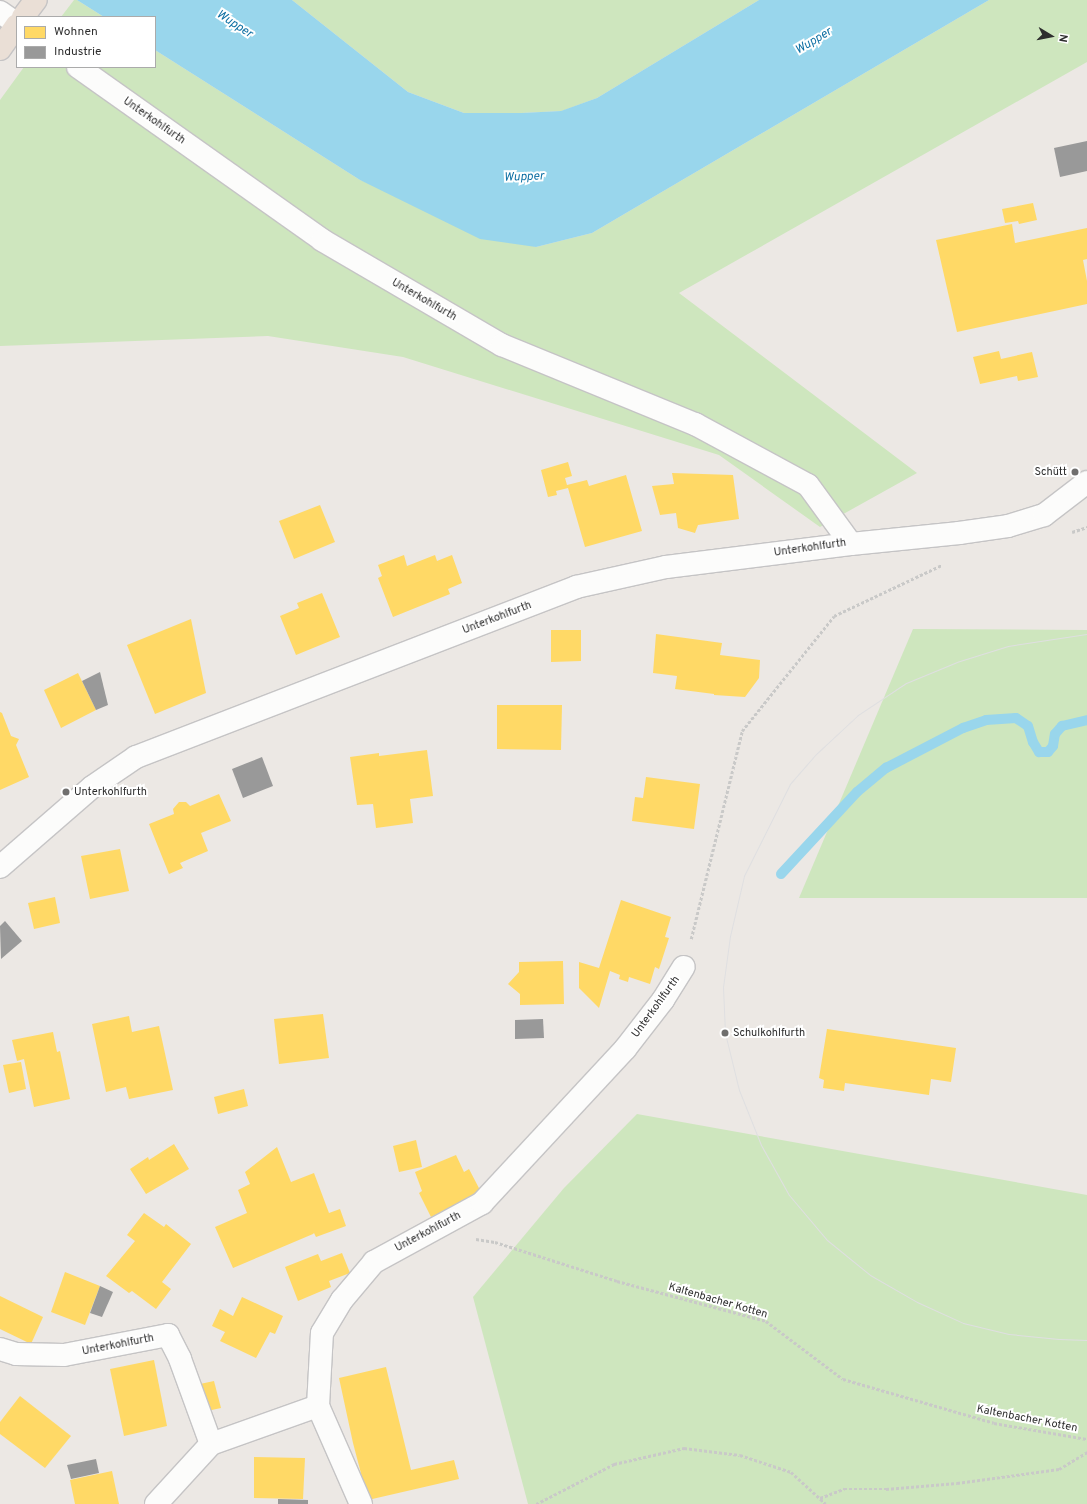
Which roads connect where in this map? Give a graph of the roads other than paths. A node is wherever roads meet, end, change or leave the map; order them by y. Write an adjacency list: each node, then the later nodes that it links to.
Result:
1 (36, 0): 3 (highway)
2 (0, 12): 4 (street)
3 (24, 16)
4 (16, 24)
5 (16, 26): 6 (highway)
6 (0, 49)
7 (79, 68): 9 (street, Unterkohlfurth)
8 (1087, 482): 9 (street)
9 (851, 544): 10 (street, Unterkohlfurth)
10 (0, 867)
11 (684, 967): 13 (street, Unterkohlfurth)
12 (0, 1349): 14 (street, Unterkohlfurth)
13 (318, 1406): 14 (street); 16 (street, Unterkohlfurth)
14 (211, 1444): 15 (street)
15 (156, 1504)
16 (361, 1504)

